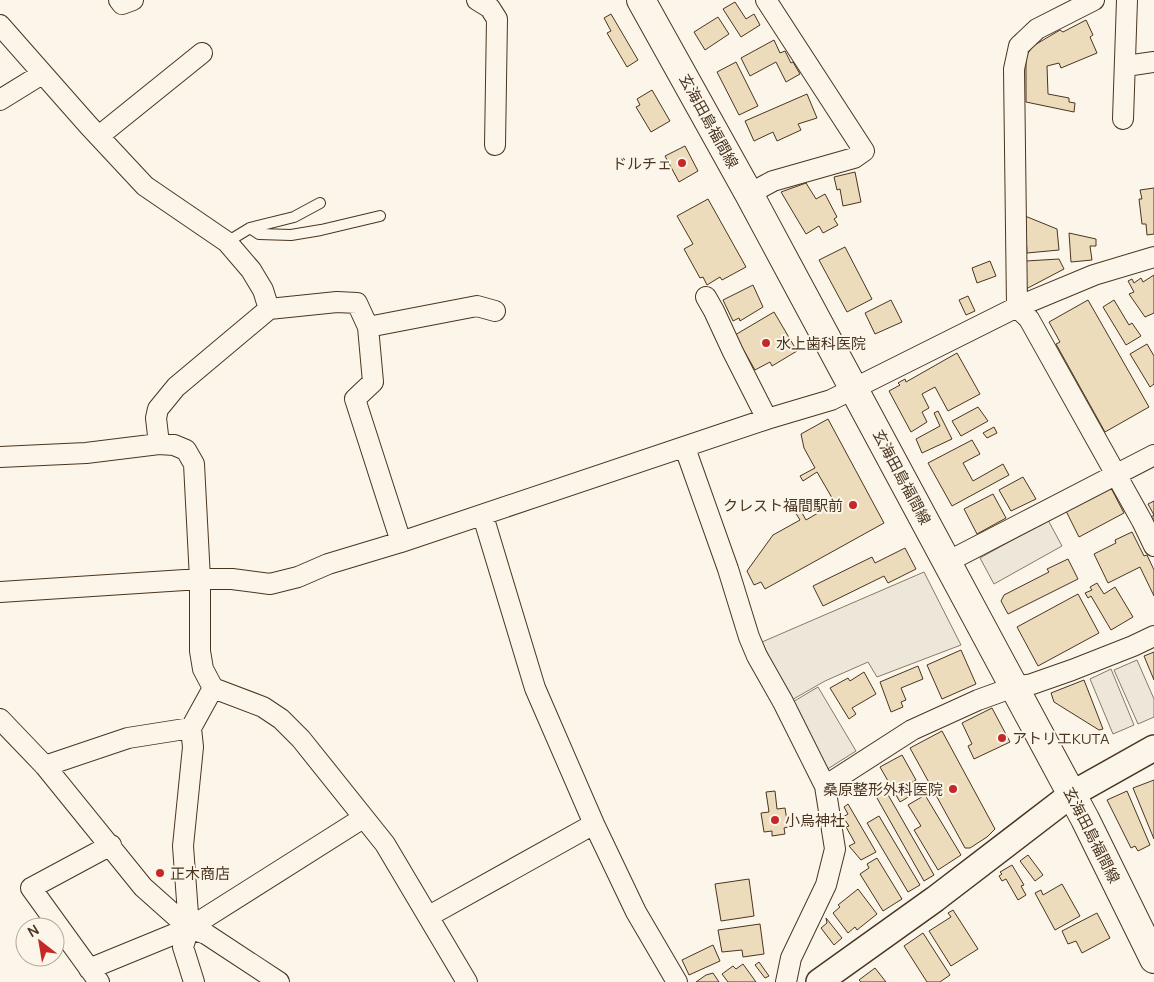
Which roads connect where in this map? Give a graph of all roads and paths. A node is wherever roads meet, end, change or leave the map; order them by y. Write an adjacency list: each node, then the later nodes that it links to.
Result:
1 (119, 0): 2 (street)
2 (133, 0)
3 (477, 0): 16 (street)
4 (766, 0): 17 (street)
5 (1094, 0): 24 (street)
6 (1127, 0): 11 (street)
7 (647, 2): 17 (main road, 玄海田島福間線)
8 (0, 25): 12 (street)
9 (202, 53): 15 (street)
10 (1154, 62): 11 (street)
11 (1126, 66): 14 (street)
12 (42, 74): 13 (street); 15 (street)
13 (0, 100)
14 (1124, 119)
15 (99, 136): 21 (street)
16 (495, 145)
17 (749, 194): 28 (main road, 玄海田島福間線)
18 (320, 203): 20 (lane)
19 (380, 216): 20 (lane)
20 (250, 228): 21 (lane)
21 (227, 242): 25 (street)
22 (1154, 256): 24 (street)
23 (706, 297): 29 (street)
24 (1017, 307): 28 (street); 34 (street)
25 (269, 310): 27 (street); 30 (street)
26 (495, 311): 27 (street)
27 (368, 327): 36 (street)
28 (854, 389): 29 (street); 38 (main road, 玄海田島福間線)
29 (767, 419): 31 (street)
30 (158, 444): 33 (street); 39 (street)
31 (685, 448): 35 (street); 48 (street)
32 (1154, 455): 34 (street)
33 (0, 457)
34 (1116, 474): 37 (street); 38 (street)
35 (483, 516): 36 (street); 51 (street)
36 (402, 542): 39 (street)
37 (1154, 546)
38 (947, 562): 42 (main road, 玄海田島福間線)
39 (200, 580): 40 (street); 43 (street)
40 (0, 592)
41 (1154, 636): 42 (street)
42 (1014, 687): 48 (street); 49 (main road, 玄海田島福間線)
43 (213, 688): 45 (street); 50 (street)
44 (0, 719): 47 (street)
45 (192, 728): 47 (street); 54 (street)
46 (1154, 748): 49 (street)
47 (45, 766): 52 (street)
48 (825, 786): 61 (street)
49 (1072, 794): 55 (main road, 玄海田島福間線); 62 (street)
50 (363, 818): 53 (street); 54 (street)
51 (594, 824): 53 (street); 60 (street)
52 (111, 845): 54 (street); 56 (street)
53 (429, 916): 59 (street)
54 (189, 928): 56 (street); 57 (street); 58 (street)
55 (1154, 959)
56 (94, 976)
57 (194, 982)
58 (279, 982)
59 (467, 982)
60 (676, 982)
61 (786, 982)
62 (819, 982)

